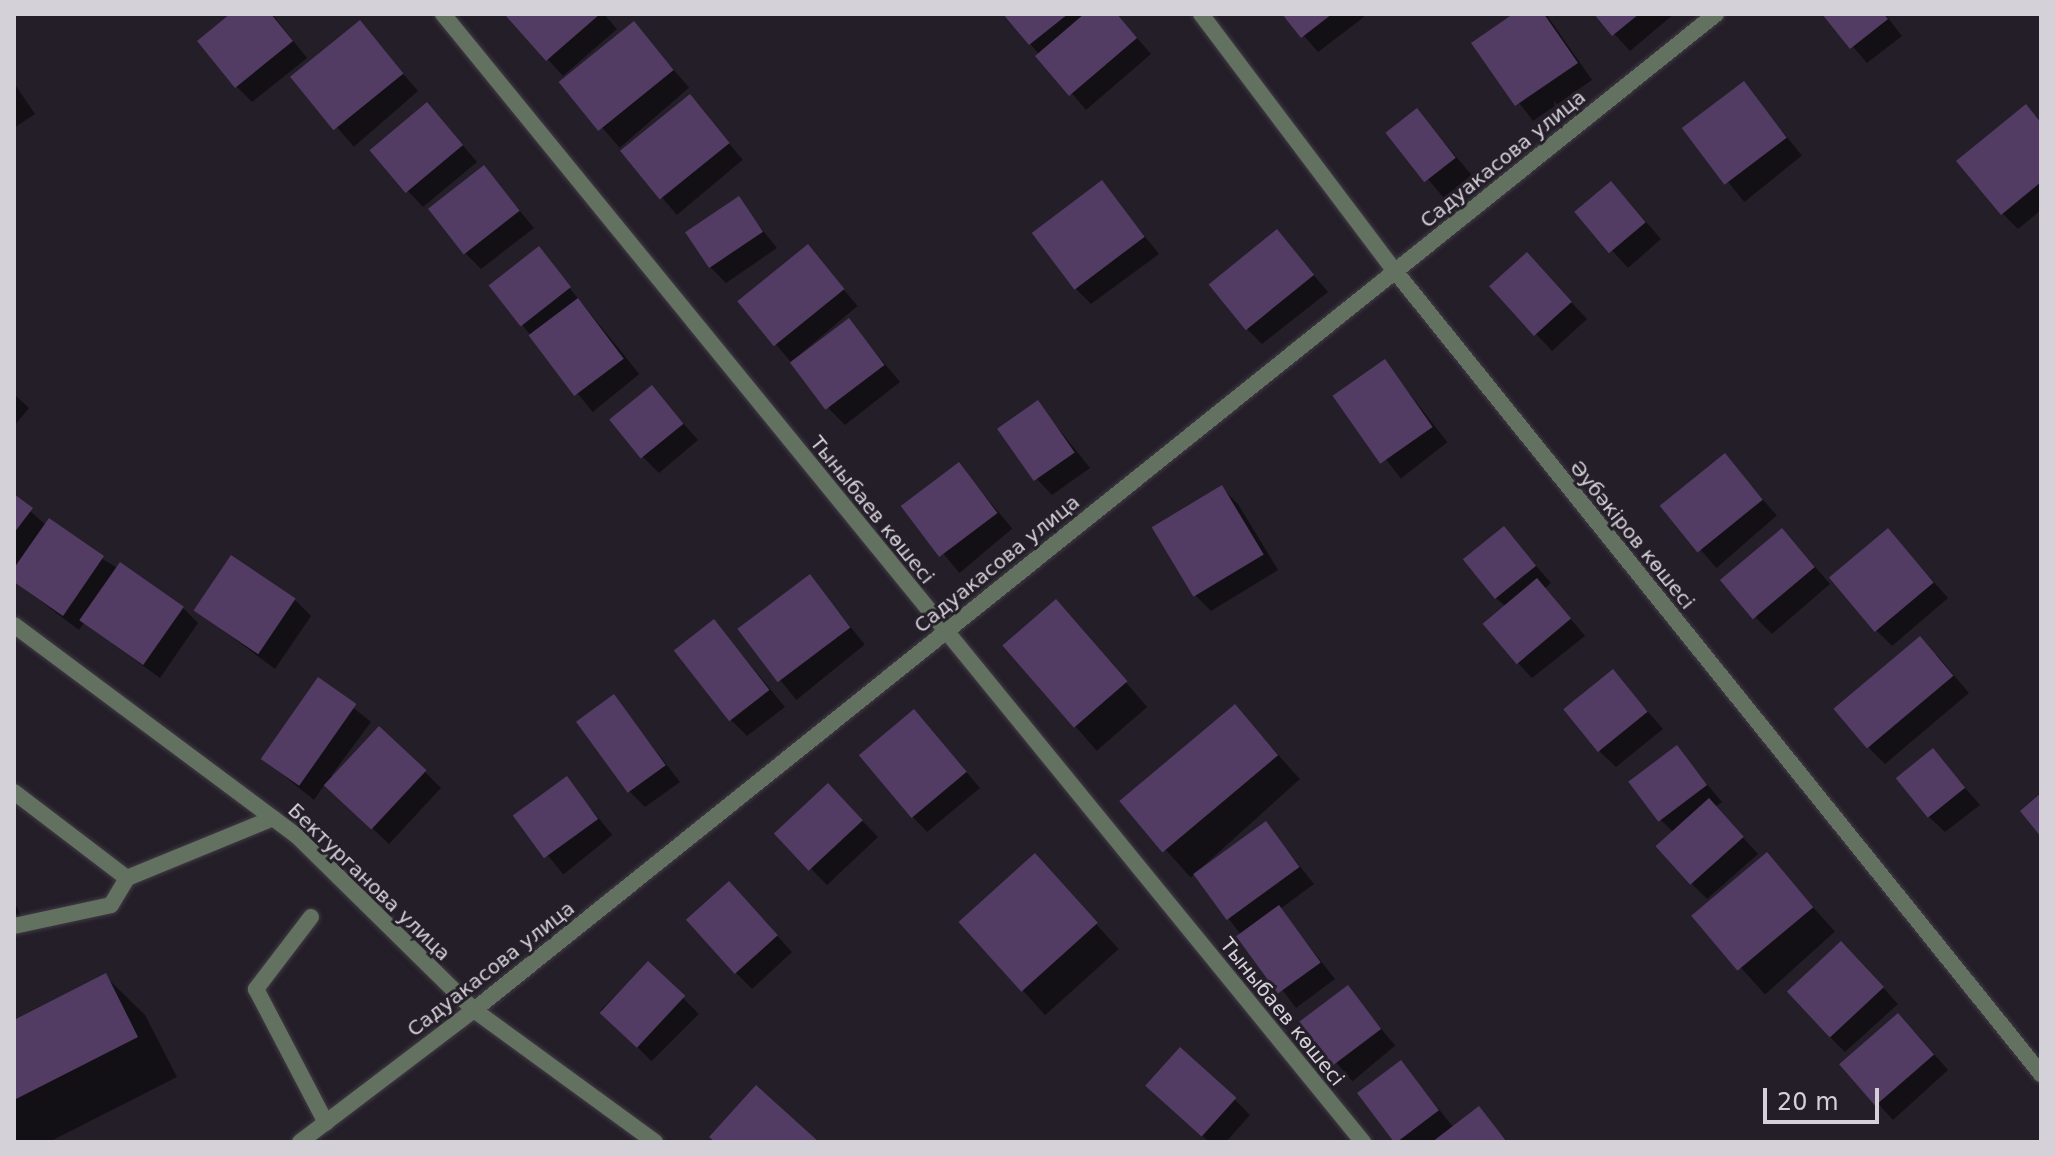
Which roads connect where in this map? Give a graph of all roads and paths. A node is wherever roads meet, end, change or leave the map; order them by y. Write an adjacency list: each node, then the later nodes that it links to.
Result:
1 (443, 14): 6 (street, Тыныбаев көшесі)
2 (1201, 14): 4 (street, Әубәкіров көшесі)
3 (1716, 14): 4 (street, Садуакасова улица)
4 (1395, 271): 6 (street, Садуакасова улица); 13 (street, Әубәкіров көшесі)
5 (14, 625): 8 (street, Бектурганова улица)
6 (945, 631): 12 (street, Садуакасова улица); 17 (street, Тыныбаев көшесі)
7 (14, 792): 9 (street)
8 (273, 818): 9 (street); 12 (street, Бектурганова улица)
9 (127, 878): 11 (street)
10 (311, 917): 14 (street)
11 (14, 926)
12 (474, 1010): 14 (street, Садуакасова улица); 16 (street, Бектурганова улица)
13 (2041, 1074)
14 (326, 1123): 15 (street, Садуакасова улица)
15 (300, 1142)
16 (655, 1142)
17 (1363, 1142)

